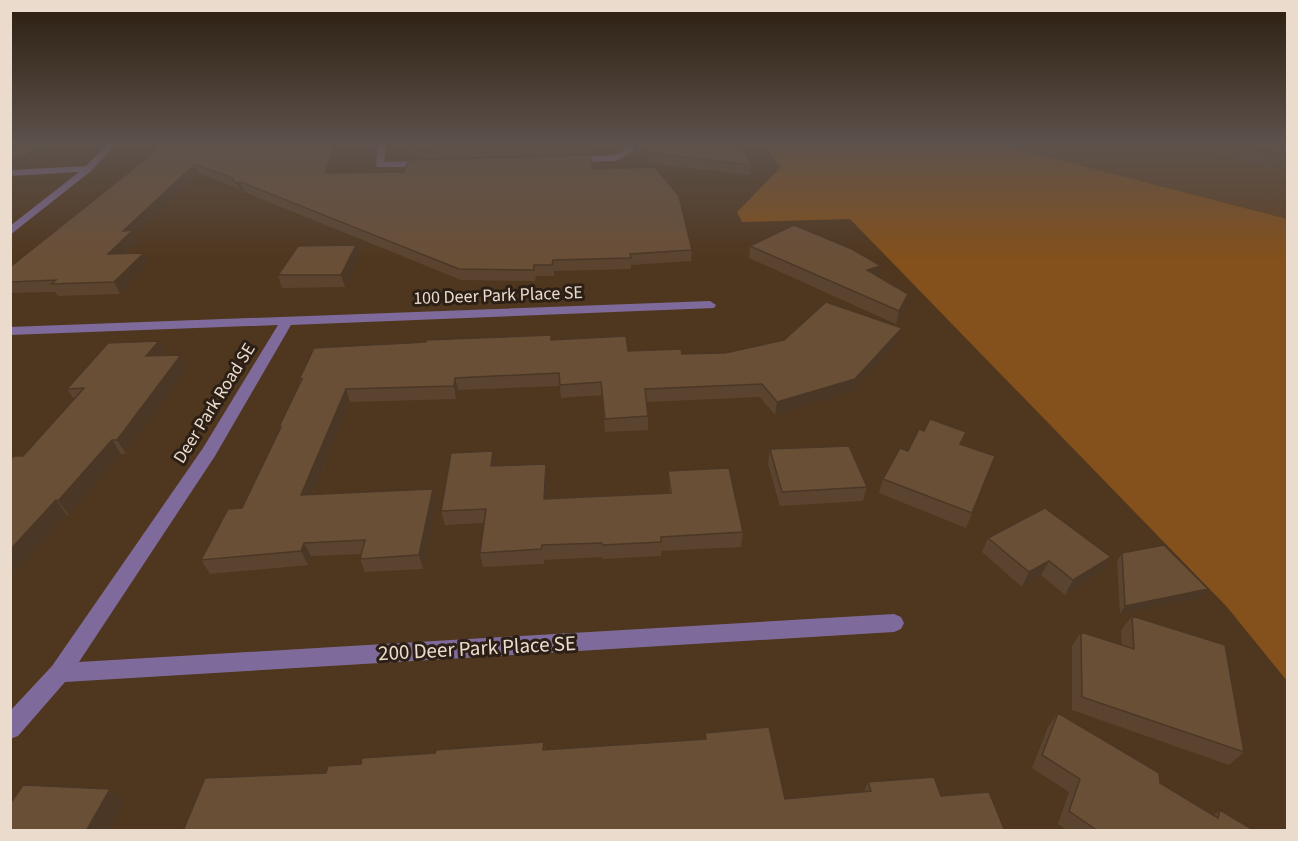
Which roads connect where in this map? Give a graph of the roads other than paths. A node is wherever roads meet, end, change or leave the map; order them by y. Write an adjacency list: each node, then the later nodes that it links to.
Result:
1 (72, 182): 2 (street)
2 (10, 232)
3 (710, 305): 4 (street, 100 Deer Park Place SE)
4 (287, 321): 5 (street, Deer Park Road SE); 7 (street, Deer Park Road SE)
5 (10, 331)
6 (894, 623): 7 (street, 200 Deer Park Place SE)
7 (60, 673): 8 (street, Deer Park Road SE)
8 (10, 728)

